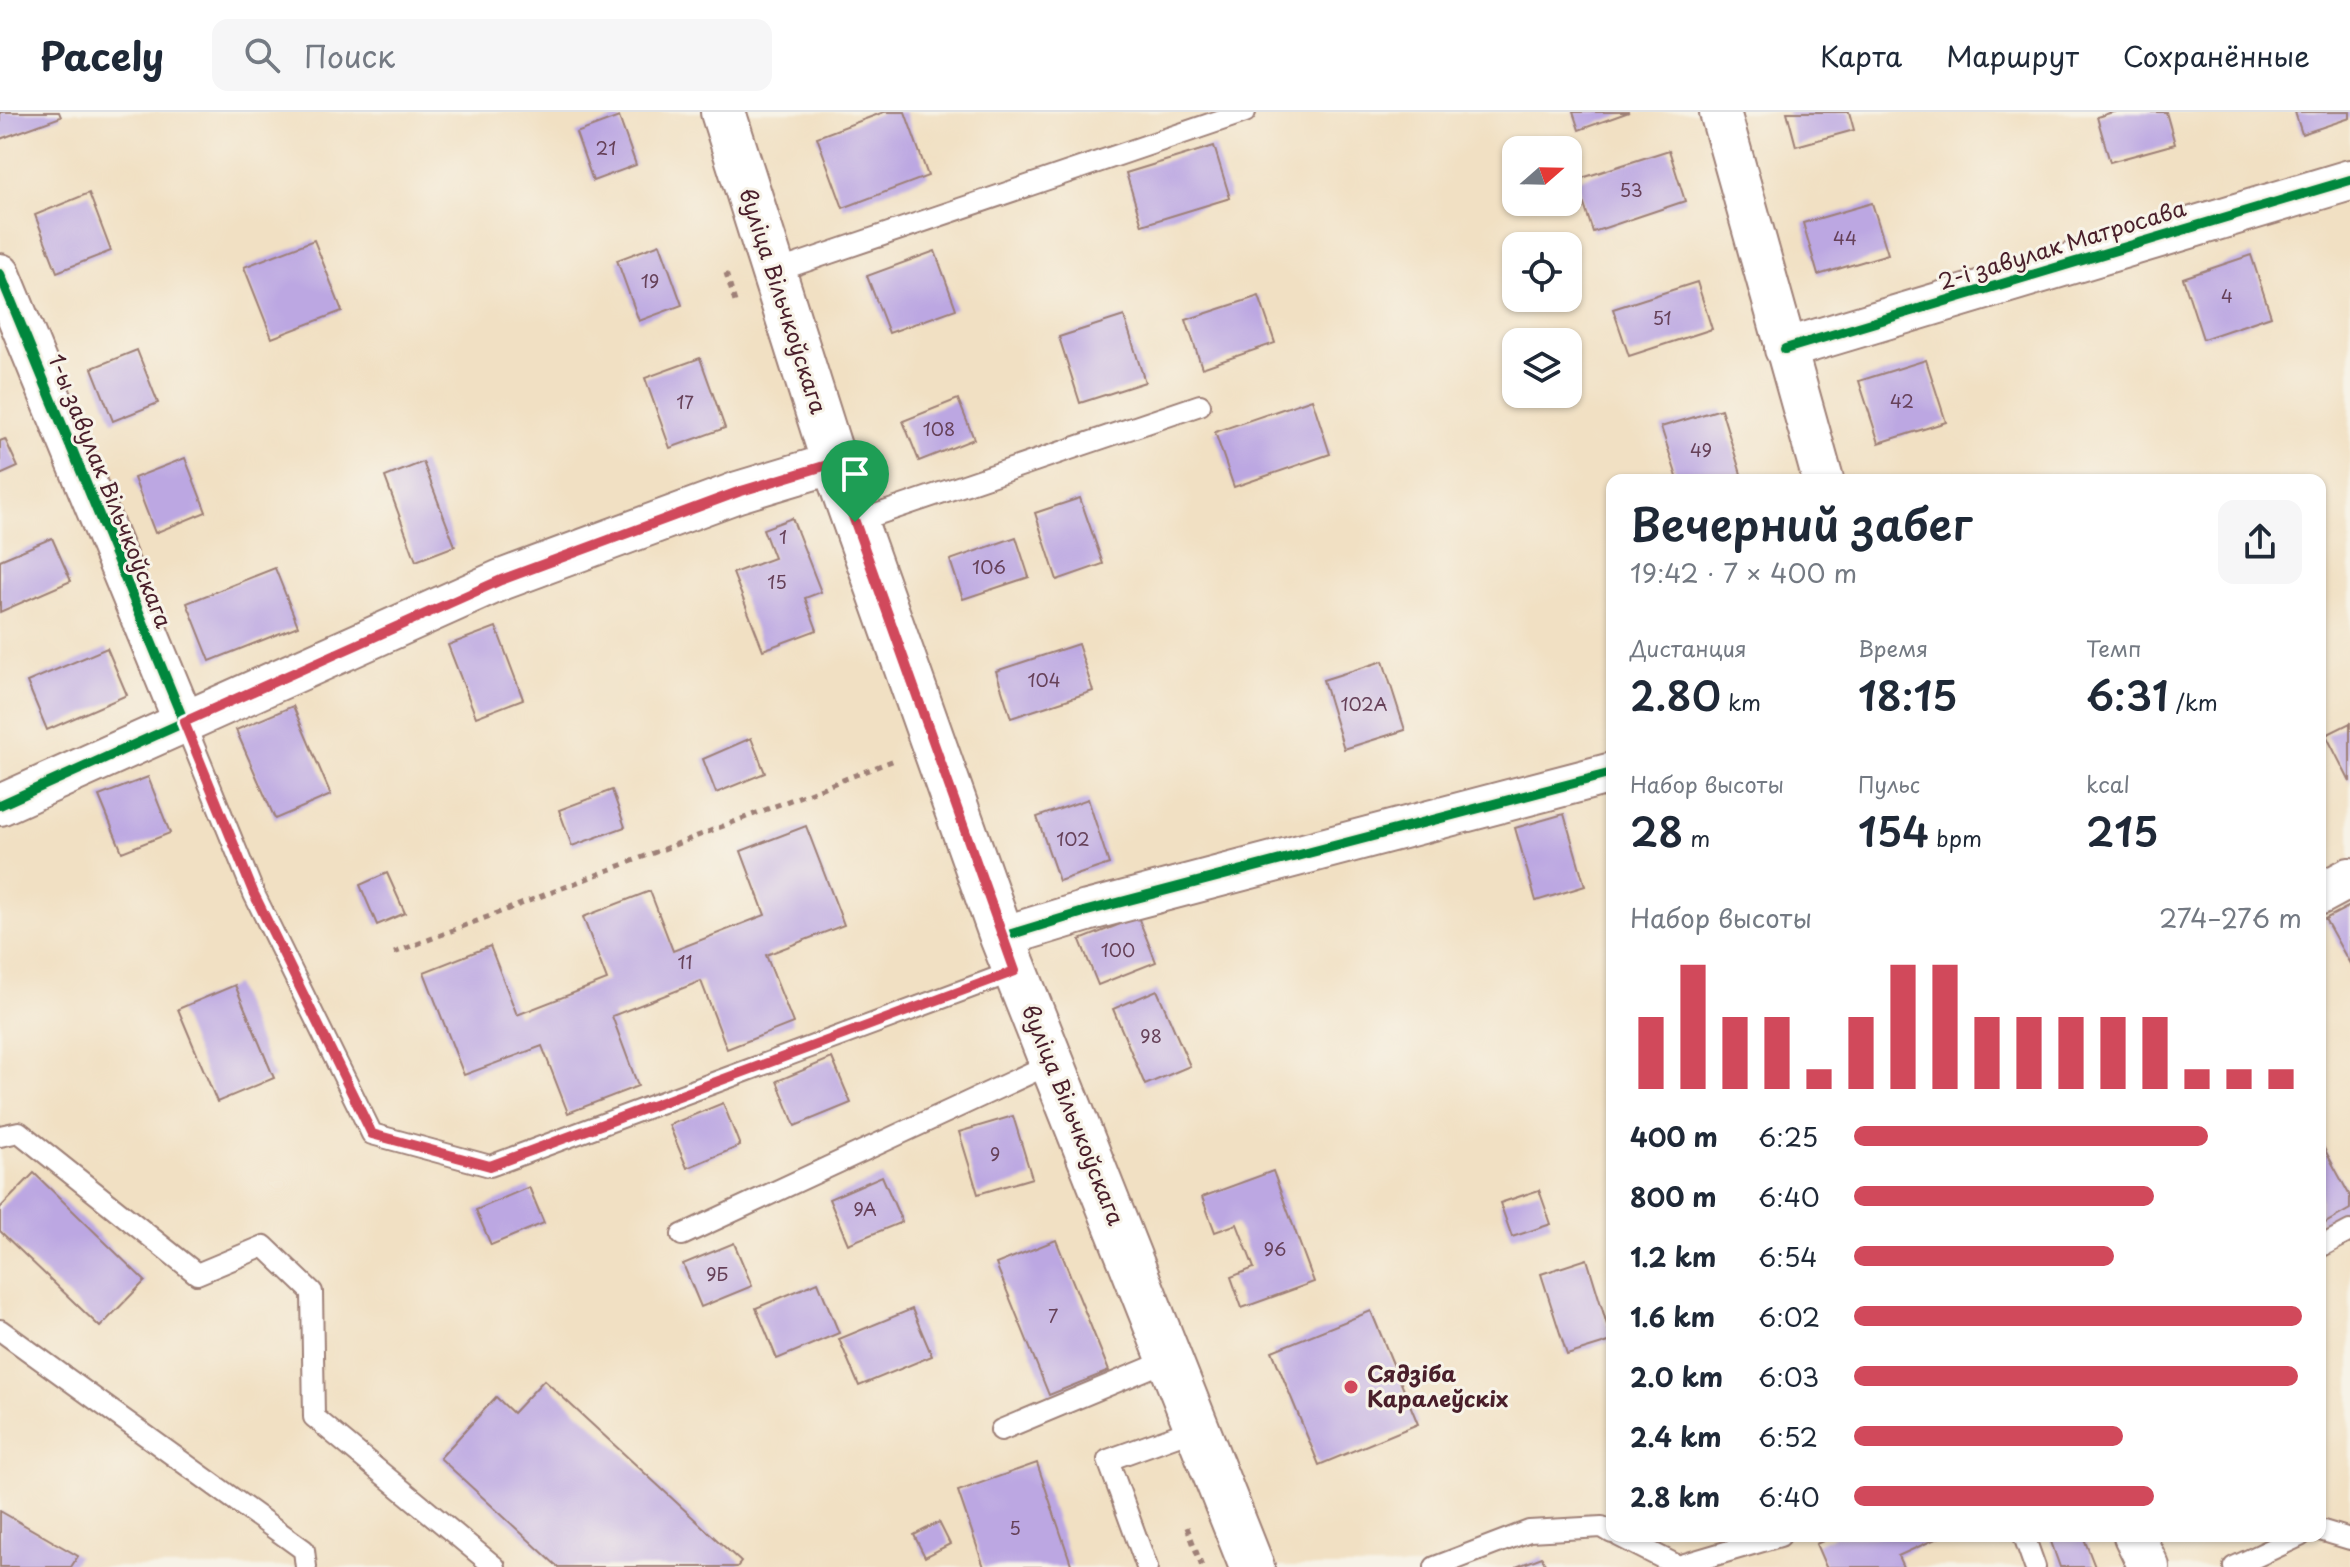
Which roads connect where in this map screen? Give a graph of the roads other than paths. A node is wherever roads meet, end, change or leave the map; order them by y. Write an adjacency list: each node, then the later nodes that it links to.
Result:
1 (723, 112): 5 (main road, вуліца Вільчкоўскага)
2 (1245, 112): 5 (lane)
3 (1720, 112): 7 (street)
4 (2350, 180): 7 (street, 2-і завулак Матросава)
5 (774, 272): 9 (main road, вуліца Вільчкоўскага)
6 (0, 274): 12 (street, 1-ы завулак Вільчкоўскага)
7 (1785, 349): 10 (street)
8 (1200, 405): 11 (lane)
9 (834, 463): 11 (main road, вуліца Вільчкоўскага); 12 (street)
10 (1821, 474)
11 (855, 522): 17 (main road, вуліца Вільчкоўскага)
12 (184, 722): 14 (street); 17 (lane)
13 (1606, 775): 17 (street)
14 (0, 805)
15 (2350, 878): 16 (street)
16 (2326, 891)
17 (1009, 954): 18 (main road, вуліца Вільчкоўскага)
18 (1052, 1063): 21 (lane); 24 (main road, вуліца Вільчкоўскага)
19 (0, 1136): 36 (lane)
20 (2350, 1231): 22 (lane)
21 (682, 1235)
22 (2326, 1244)
23 (0, 1330): 35 (lane)
24 (1171, 1359): 25 (main road, вуліца Вільчкоўскага); 26 (lane)
25 (1197, 1428): 37 (lane); 38 (main road, вуліца Вільчкоўскага)
26 (1001, 1430)
27 (1606, 1529): 39 (lane)
28 (2326, 1532): 29 (lane)
29 (2350, 1539)
30 (1631, 1542): 31 (lane)
31 (1760, 1542)
32 (2026, 1542): 40 (lane)
33 (2137, 1542): 41 (street)
34 (2287, 1542): 42 (lane)
35 (306, 1567)
36 (495, 1567)
37 (1147, 1567)
38 (1252, 1567)
39 (1435, 1567)
40 (2035, 1567)
41 (2149, 1567)
42 (2234, 1567)

